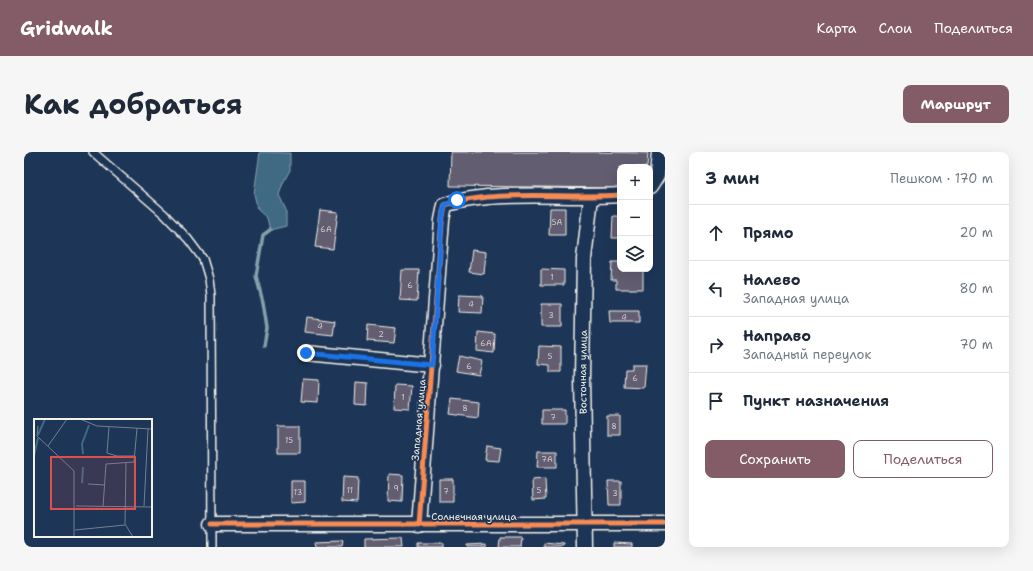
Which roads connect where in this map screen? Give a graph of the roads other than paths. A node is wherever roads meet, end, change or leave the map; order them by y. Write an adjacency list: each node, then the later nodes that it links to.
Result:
1 (93, 152): 8 (lane)
2 (659, 152): 3 (street)
3 (653, 182)
4 (617, 195): 5 (street)
5 (590, 197): 7 (street, Западная улица); 9 (street, Восточная улица)
6 (306, 353): 7 (street)
7 (432, 365): 11 (street, Западная улица)
8 (212, 524): 11 (street, Солнечная улица); 12 (lane)
9 (584, 524): 10 (street, Солнечная улица); 11 (street, Солнечная улица); 13 (street, Восточная улица)
10 (665, 524)
11 (419, 525)
12 (212, 547)
13 (585, 547)

